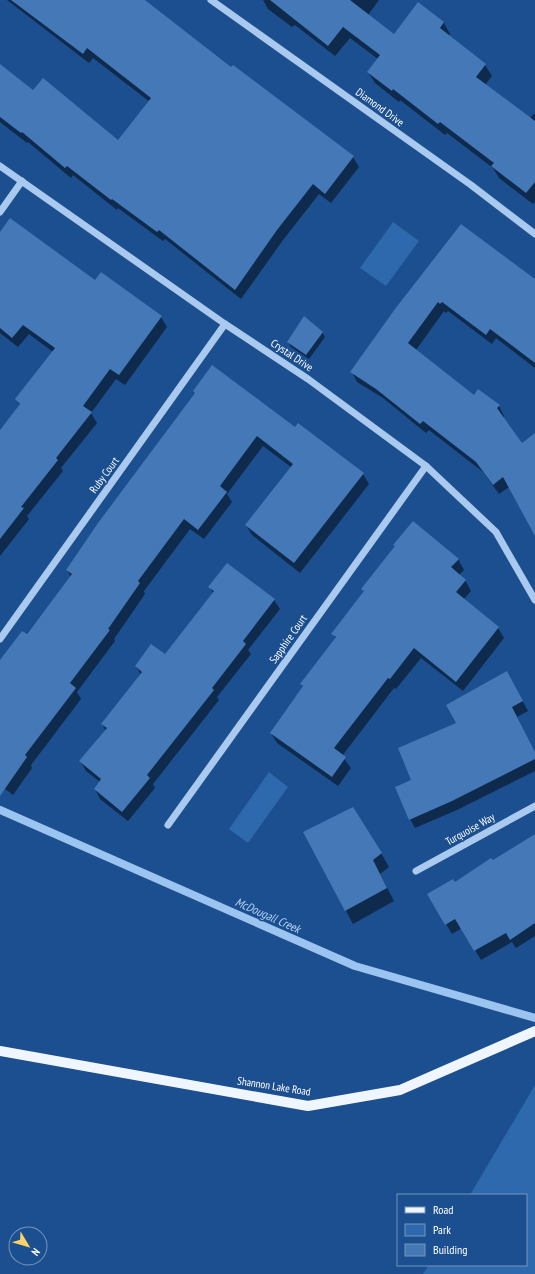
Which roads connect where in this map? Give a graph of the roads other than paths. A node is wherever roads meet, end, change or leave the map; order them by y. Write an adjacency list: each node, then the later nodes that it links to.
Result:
1 (211, 0): 5 (lane, Diamond Drive)
2 (0, 166): 3 (lane, Crystal Drive)
3 (22, 181): 4 (lane); 6 (lane, Crystal Drive)
4 (0, 212)
5 (535, 234)
6 (225, 324): 7 (lane, Crystal Drive); 9 (lane, Ruby Court)
7 (426, 466): 8 (lane, Crystal Drive); 11 (lane, Sapphire Court)
8 (535, 600)
9 (0, 639)
10 (535, 806): 12 (lane, Turquoise Way)
11 (168, 825)
12 (416, 871)
13 (535, 1031): 14 (main road, Shannon Lake Road)
14 (0, 1051)

